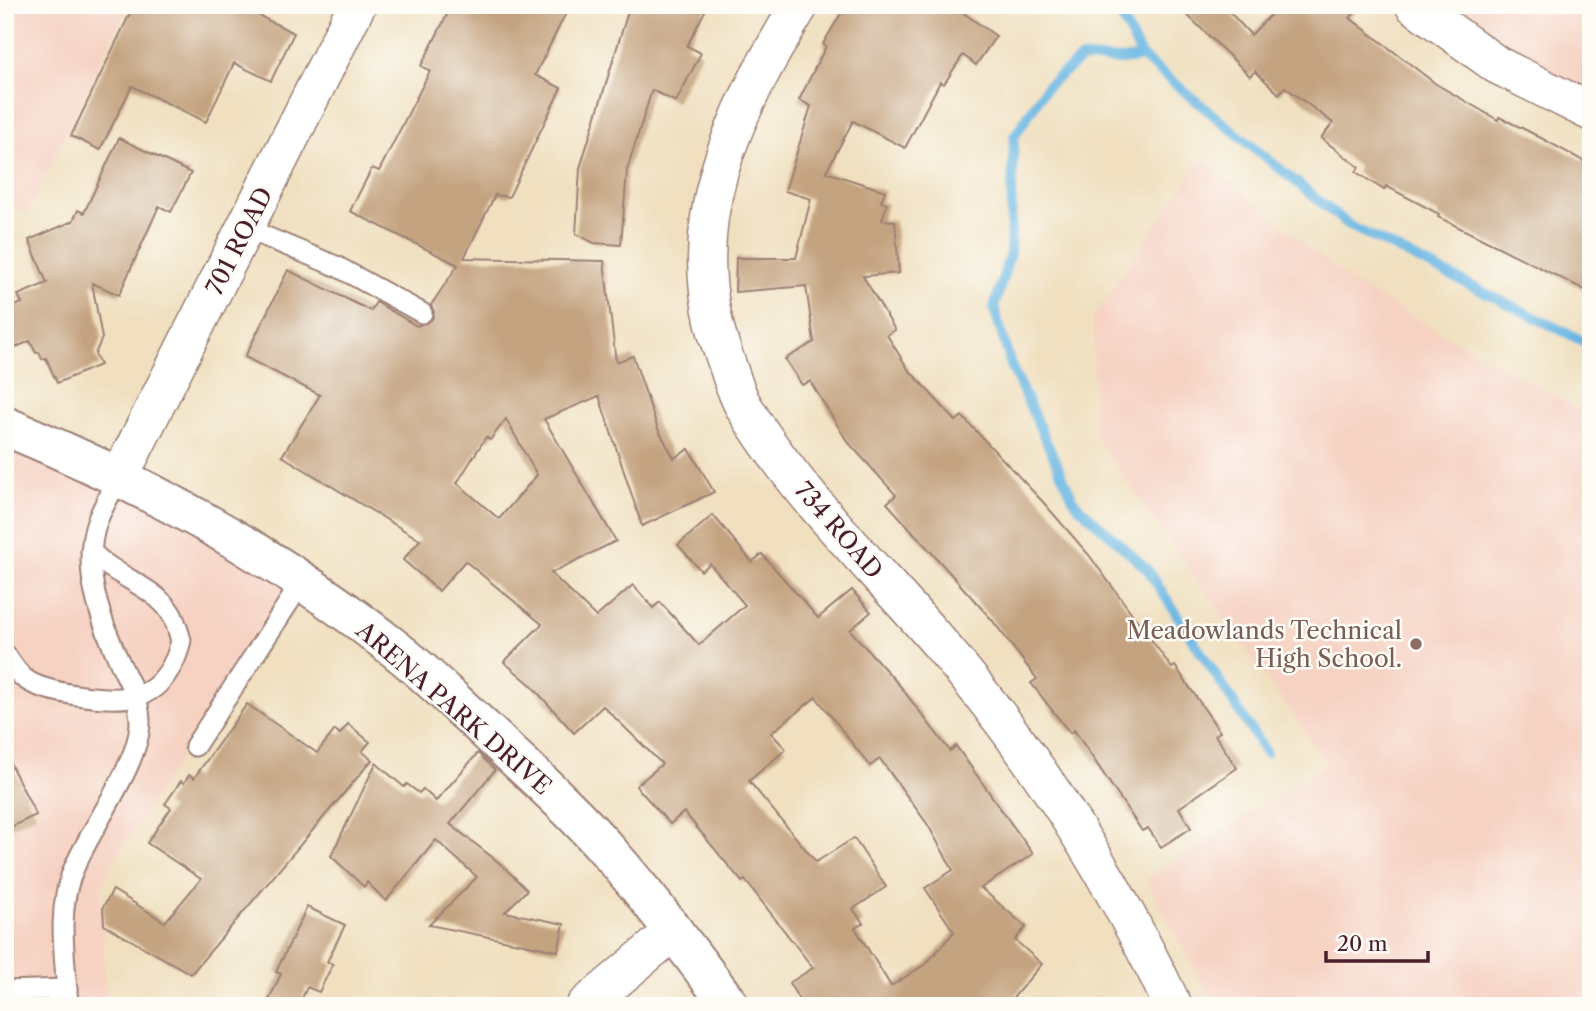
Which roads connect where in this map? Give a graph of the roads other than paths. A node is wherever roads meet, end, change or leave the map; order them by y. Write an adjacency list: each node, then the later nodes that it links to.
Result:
1 (357, 5): 5 (street, 701 ROAD)
2 (800, 5): 19 (street, 734 ROAD)
3 (1414, 5): 4 (street)
4 (1591, 112)
5 (245, 228): 6 (lane); 8 (street, 701 ROAD)
6 (422, 313)
7 (5, 426): 8 (street, ARENA PARK DRIVE)
8 (120, 475): 9 (lane); 10 (street, ARENA PARK DRIVE)
9 (92, 551): 12 (lane); 12 (lane)
10 (302, 582): 13 (lane); 14 (street, ARENA PARK DRIVE)
11 (5, 653): 12 (lane)
12 (137, 696): 16 (lane)
13 (195, 746)
14 (674, 931): 17 (street); 18 (street, ARENA PARK DRIVE)
15 (5, 991): 16 (lane)
16 (67, 998)
17 (586, 1006)
18 (730, 1006)
19 (1173, 1006)

